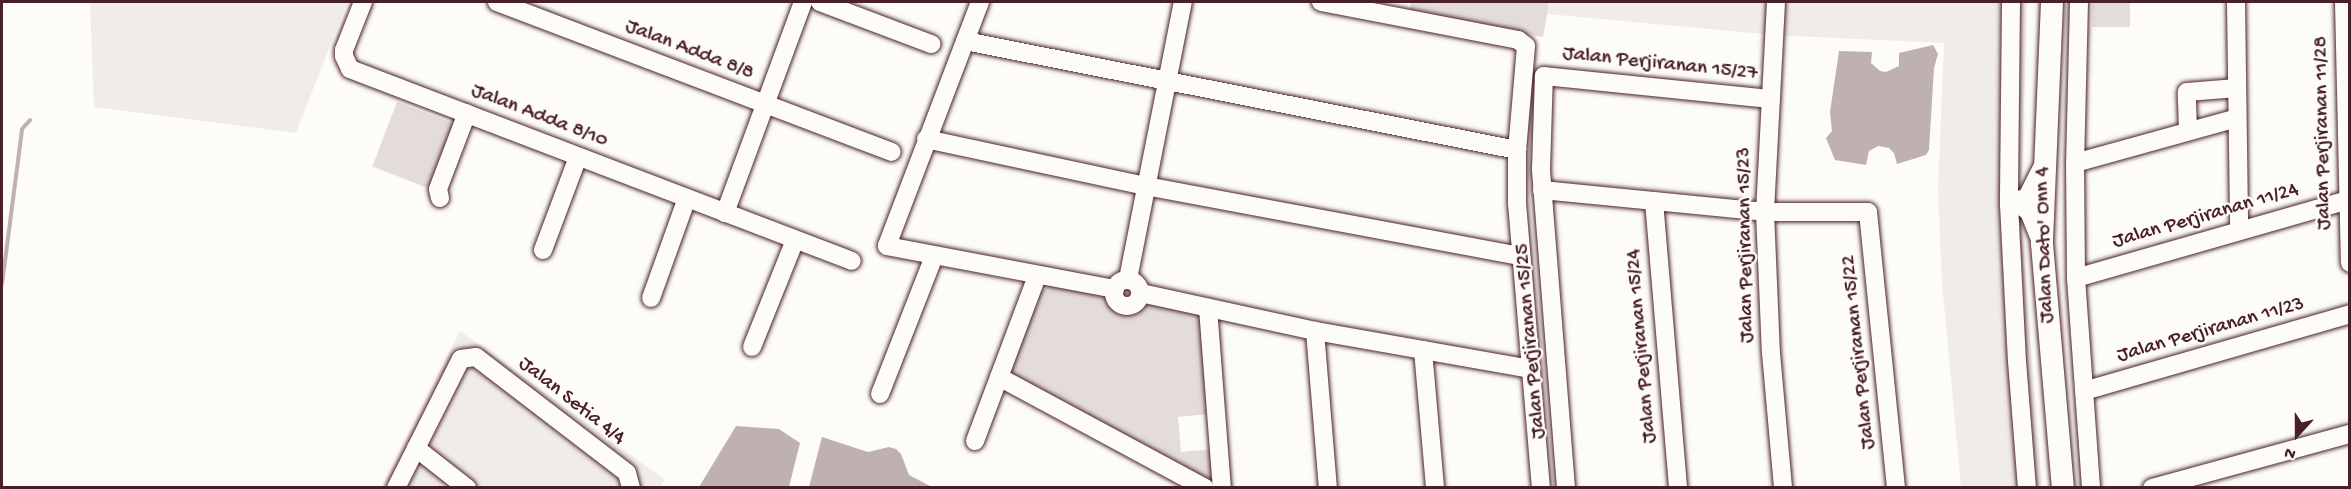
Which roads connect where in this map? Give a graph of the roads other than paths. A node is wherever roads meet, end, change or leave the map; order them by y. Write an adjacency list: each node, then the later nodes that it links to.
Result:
1 (363, 2): 22 (street, Jalan Adda 8/10)
2 (497, 2): 21 (street, Jalan Adda 8/8)
3 (803, 2): 21 (street)
4 (820, 2): 16 (street)
5 (980, 2): 15 (street)
6 (1183, 2): 18 (street)
7 (1321, 2): 26 (street)
8 (1776, 2): 20 (street, Jalan Perjiranan 15/23)
9 (2011, 2): 37 (street)
10 (2052, 2): 30 (main road, Jalan Dato' Onn 4)
11 (2079, 2): 29 (street)
12 (2236, 2): 19 (street)
13 (2344, 2): 14 (street, Jalan Perjiranan 11/28)
14 (2347, 33): 35 (street, Jalan Perjiranan 11/28)
15 (964, 41): 18 (street); 25 (street)
16 (931, 44)
17 (1544, 76): 20 (street, Jalan Perjiranan 15/27); 32 (street, Jalan Perjiranan 15/25)
18 (1168, 80): 26 (street); 31 (street)
19 (2237, 88): 23 (street); 24 (street)
20 (1771, 99): 38 (street, Jalan Perjiranan 15/23)
21 (765, 105): 27 (street, Jalan Adda 8/8); 39 (street)
22 (466, 113): 28 (street, Jalan Adda 8/10); 33 (street)
23 (2237, 118): 24 (street); 40 (street)
24 (2188, 130): 29 (street)
25 (926, 139): 31 (street); 44 (street)
26 (1516, 150): 45 (street)
27 (891, 152)
28 (578, 157): 34 (street, Jalan Adda 8/10); 43 (street)
29 (2075, 163): 49 (street)
30 (2043, 164): 37 (street); 42 (main road, Jalan Dato' Onn 4)
31 (1146, 186): 45 (street); 50 (street)
32 (1542, 190): 36 (street); 72 (street, Jalan Perjiranan 15/25)
33 (440, 198)
34 (687, 198): 39 (street, Jalan Adda 8/10); 51 (street)
35 (2348, 200): 40 (street, Jalan Perjiranan 11/24); 47 (street, Jalan Perjiranan 11/28)
36 (1654, 201): 38 (street); 73 (street, Jalan Perjiranan 15/24)
37 (2009, 204): 42 (street); 76 (street)
38 (1765, 212): 74 (street, Jalan Perjiranan 15/23); 75 (street, Jalan Perjiranan 15/22)
39 (725, 213): 41 (street, Jalan Adda 8/10)
40 (2239, 230): 49 (street, Jalan Perjiranan 11/24)
41 (795, 240): 46 (street, Jalan Adda 8/10); 55 (street)
42 (2042, 244): 77 (main road, Jalan Dato' Onn 4)
43 (543, 250)
44 (934, 256): 48 (street); 60 (street)
45 (1520, 256): 57 (street)
46 (852, 261)
47 (2349, 263)
48 (1037, 276): 50 (street); 58 (street)
49 (2076, 278): 59 (street)
50 (1121, 284): 52 (street)
51 (651, 298)
52 (1208, 308): 54 (street); 68 (street)
53 (2349, 314): 59 (street, Jalan Perjiranan 11/23)
54 (1315, 331): 56 (street); 69 (street)
55 (752, 347)
56 (1423, 350): 57 (street); 70 (street)
57 (1530, 369): 71 (street)
58 (999, 377): 62 (street); 67 (street)
59 (2084, 391): 78 (street)
60 (880, 394)
61 (2349, 434): 79 (street)
62 (975, 441)
63 (416, 448): 64 (street); 65 (street); 66 (street, Jalan Setia 4/4)
64 (396, 488)
65 (467, 488)
66 (631, 488)
67 (1205, 488)
68 (1222, 488)
69 (1328, 488)
70 (1435, 488)
71 (1541, 488)
72 (1566, 488)
73 (1678, 488)
74 (1783, 488)
75 (1896, 488)
76 (2027, 488)
77 (2063, 488)
78 (2091, 488)
79 (2152, 488)

